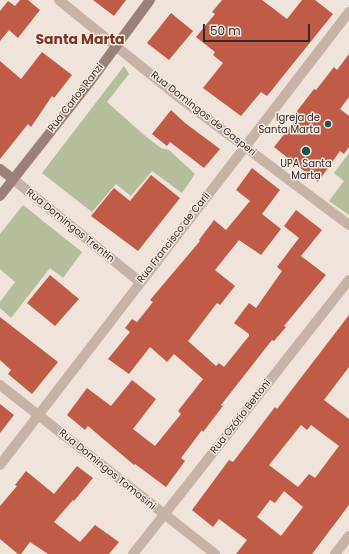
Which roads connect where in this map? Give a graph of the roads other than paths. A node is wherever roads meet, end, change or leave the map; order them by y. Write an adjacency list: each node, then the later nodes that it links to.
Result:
1 (59, 0): 4 (street, Rua Domingos de Gasperi)
2 (150, 0): 4 (main road, Rua Carlos Ranzi)
3 (349, 12): 5 (street, Rua Francisco de Carli)
4 (115, 46): 5 (street, Rua Domingos de Gasperi); 7 (main road, Rua Carlos Ranzi)
5 (244, 147): 9 (street, Rua Domingos de Gasperi); 11 (street, Rua Francisco de Carli)
6 (0, 169): 7 (main road, Rua Domingos Trentin)
7 (13, 179): 8 (main road, Rua Carlos Ranzi); 11 (street, Rua Domingos Trentin)
8 (0, 196)
9 (349, 225)
10 (349, 280): 15 (street, Rua Ozório Bettoni)
11 (140, 282): 13 (street, Rua Francisco de Carli)
12 (0, 385): 13 (street, Rua Domingos Tomasini)
13 (38, 415): 14 (street, Rua Francisco de Carli); 15 (street, Rua Domingos Tomasini)
14 (0, 465)
15 (164, 515): 17 (street, Rua Ozório Bettoni); 18 (street, Rua Domingos Tomasini)
16 (349, 536): 19 (street)
17 (133, 554)
18 (215, 554)
19 (335, 554)

